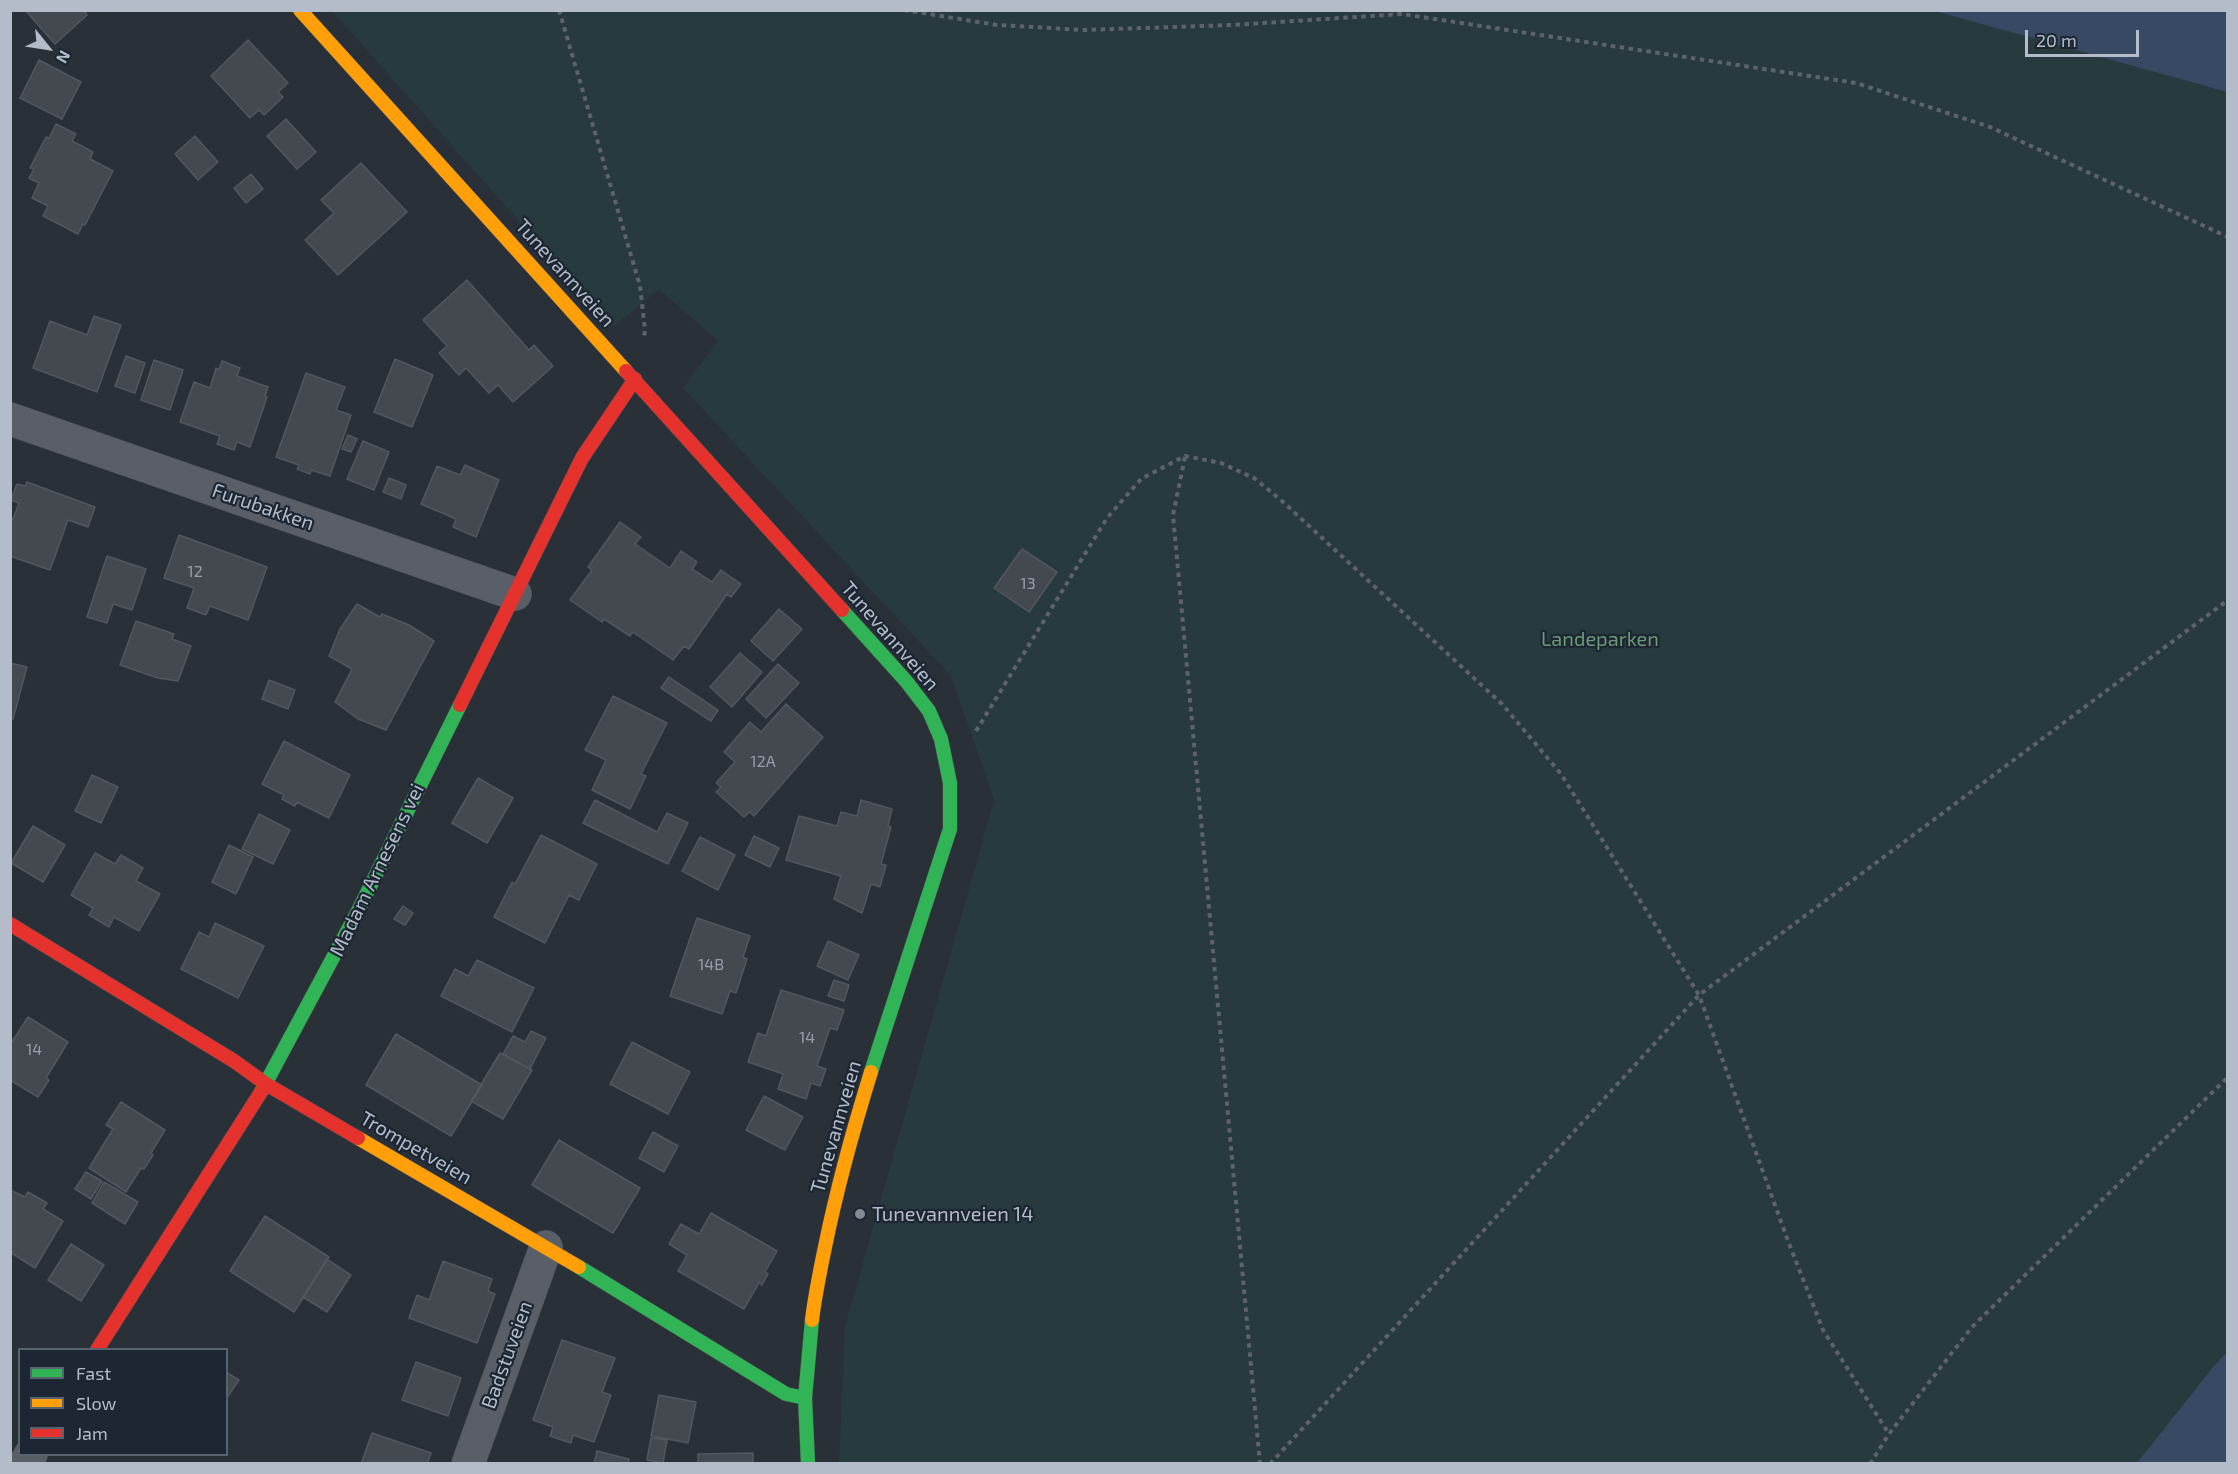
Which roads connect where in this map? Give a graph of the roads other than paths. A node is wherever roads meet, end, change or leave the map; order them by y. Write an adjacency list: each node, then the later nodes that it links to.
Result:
1 (300, 10): 2 (street, Tunevannveien)
2 (636, 379): 4 (street, Madam Arnesens vei); 9 (street, Tunevannveien)
3 (10, 419): 4 (street, Furubakken)
4 (515, 594): 6 (street, Madam Arnesens vei)
5 (10, 924): 6 (street, Trompetveien)
6 (266, 1083): 7 (street, Trompetveien); 8 (street, Madam Arnesens vei)
7 (546, 1247): 9 (street, Trompetveien); 10 (street, Badstuveien)
8 (98, 1348)
9 (805, 1398): 11 (street, Tunevannveien)
10 (468, 1464)
11 (808, 1464)

